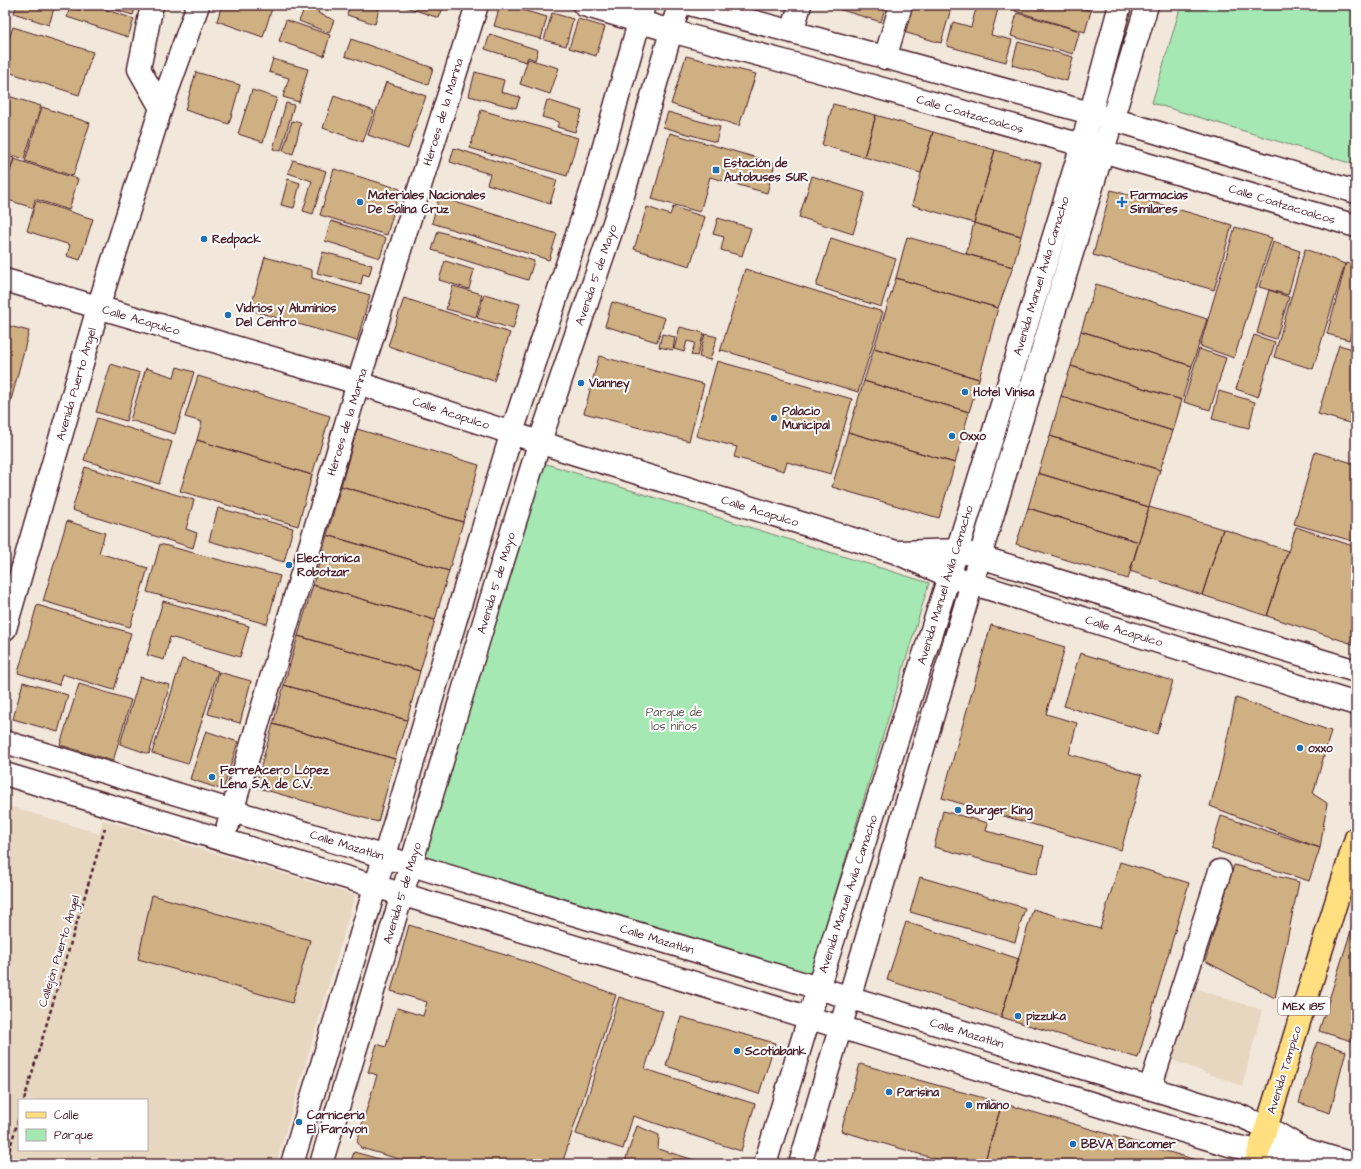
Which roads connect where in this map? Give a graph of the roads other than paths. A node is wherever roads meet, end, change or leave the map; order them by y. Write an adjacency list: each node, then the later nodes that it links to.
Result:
1 (152, 5): 15 (street)
2 (198, 5): 15 (street, Avenida Puerto Ángel)
3 (477, 5): 26 (street, Héroes de la Marina)
4 (584, 5): 11 (street, Calle Coatzacoalcos)
5 (679, 5): 12 (street, Avenida 5 de Mayo)
6 (693, 5): 13 (street)
7 (800, 5): 13 (street)
8 (901, 5): 14 (street)
9 (1120, 5): 16 (street, Avenida Manuel Ávila Camacho)
10 (1147, 5): 17 (street, Avenida Manuel Ávila Camacho)
11 (641, 13): 12 (street, Calle Coatzacoalcos); 20 (street)
12 (672, 31): 18 (street, Calle Coatzacoalcos); 22 (street, Avenida 5 de Mayo)
13 (792, 32): 14 (street)
14 (885, 58): 16 (street)
15 (161, 108): 25 (street, Avenida Puerto Ángel)
16 (1090, 114): 17 (street); 18 (street, Avenida Manuel Ávila Camacho)
17 (1112, 119): 19 (street, Avenida Manuel Ávila Camacho); 21 (street)
18 (1082, 145): 19 (street, Calle Coatzacoalcos); 29 (street, Avenida Manuel Ávila Camacho)
19 (1103, 151): 23 (street, Calle Coatzacoalcos); 31 (street, Avenida Manuel Ávila Camacho)
20 (591, 192): 22 (street); 27 (street)
21 (1356, 192)
22 (621, 202): 28 (street, Avenida 5 de Mayo)
23 (1356, 226)
24 (5, 280): 25 (street, Calle Acapulco)
25 (98, 308): 26 (street, Calle Acapulco); 34 (street, Avenida Puerto Ángel)
26 (358, 383): 27 (street, Calle Acapulco); 39 (street, Héroes de la Marina)
27 (512, 432): 28 (street, Calle Acapulco); 42 (street)
28 (540, 442): 30 (street, Calle Acapulco); 43 (street, Avenida 5 de Mayo)
29 (957, 550): 30 (street, Calle Acapulco); 31 (street, Calle Acapulco); 32 (street, Avenida Manuel Ávila Camacho)
30 (895, 552): 32 (street, Calle Acapulco)
31 (980, 556): 33 (street, Avenida Manuel Ávila Camacho); 35 (street, Calle Acapulco)
32 (949, 576): 33 (street, Calle Acapulco); 47 (street, Avenida Manuel Ávila Camacho)
33 (972, 583): 36 (street, Calle Acapulco); 48 (street, Avenida Manuel Ávila Camacho)
34 (5, 629)
35 (1356, 671)
36 (1356, 704)
37 (5, 742): 39 (street, Calle Mazatlán)
38 (5, 774): 41 (street, Calle Mazatlán)
39 (232, 810): 41 (street, Héroes de la Marina); 42 (street, Calle Mazatlán)
40 (1356, 838): 52 (main road, Avenida Tampico / MEX 185)
41 (223, 840): 45 (street, Calle Mazatlán)
42 (384, 856): 43 (street, Calle Mazatlán); 45 (street)
43 (411, 865): 46 (street, Avenida 5 de Mayo); 47 (street, Calle Mazatlán)
44 (1220, 871): 51 (street)
45 (375, 887): 46 (street, Calle Mazatlán); 55 (street)
46 (402, 895): 49 (street, Calle Mazatlán); 56 (street, Avenida 5 de Mayo)
47 (818, 988): 48 (street, Calle Mazatlán); 49 (street, Avenida Manuel Ávila Camacho)
48 (850, 998): 50 (street, Avenida Manuel Ávila Camacho); 51 (street, Calle Mazatlán)
49 (809, 1018): 50 (street, Calle Mazatlán); 57 (street, Avenida Manuel Ávila Camacho)
50 (841, 1027): 54 (street, Calle Mazatlán); 58 (street, Avenida Manuel Ávila Camacho)
51 (1150, 1088): 52 (street, Calle Mazatlán)
52 (1266, 1127): 53 (street, Calle Mazatlán); 54 (main road, Avenida Tampico / MEX 185)
53 (1303, 1149): 54 (street, Calle Mazatlán); 59 (street, Calle Mazatlán)
54 (1257, 1157)
55 (292, 1164)
56 (321, 1164)
57 (765, 1164)
58 (800, 1164)
59 (1353, 1164)

